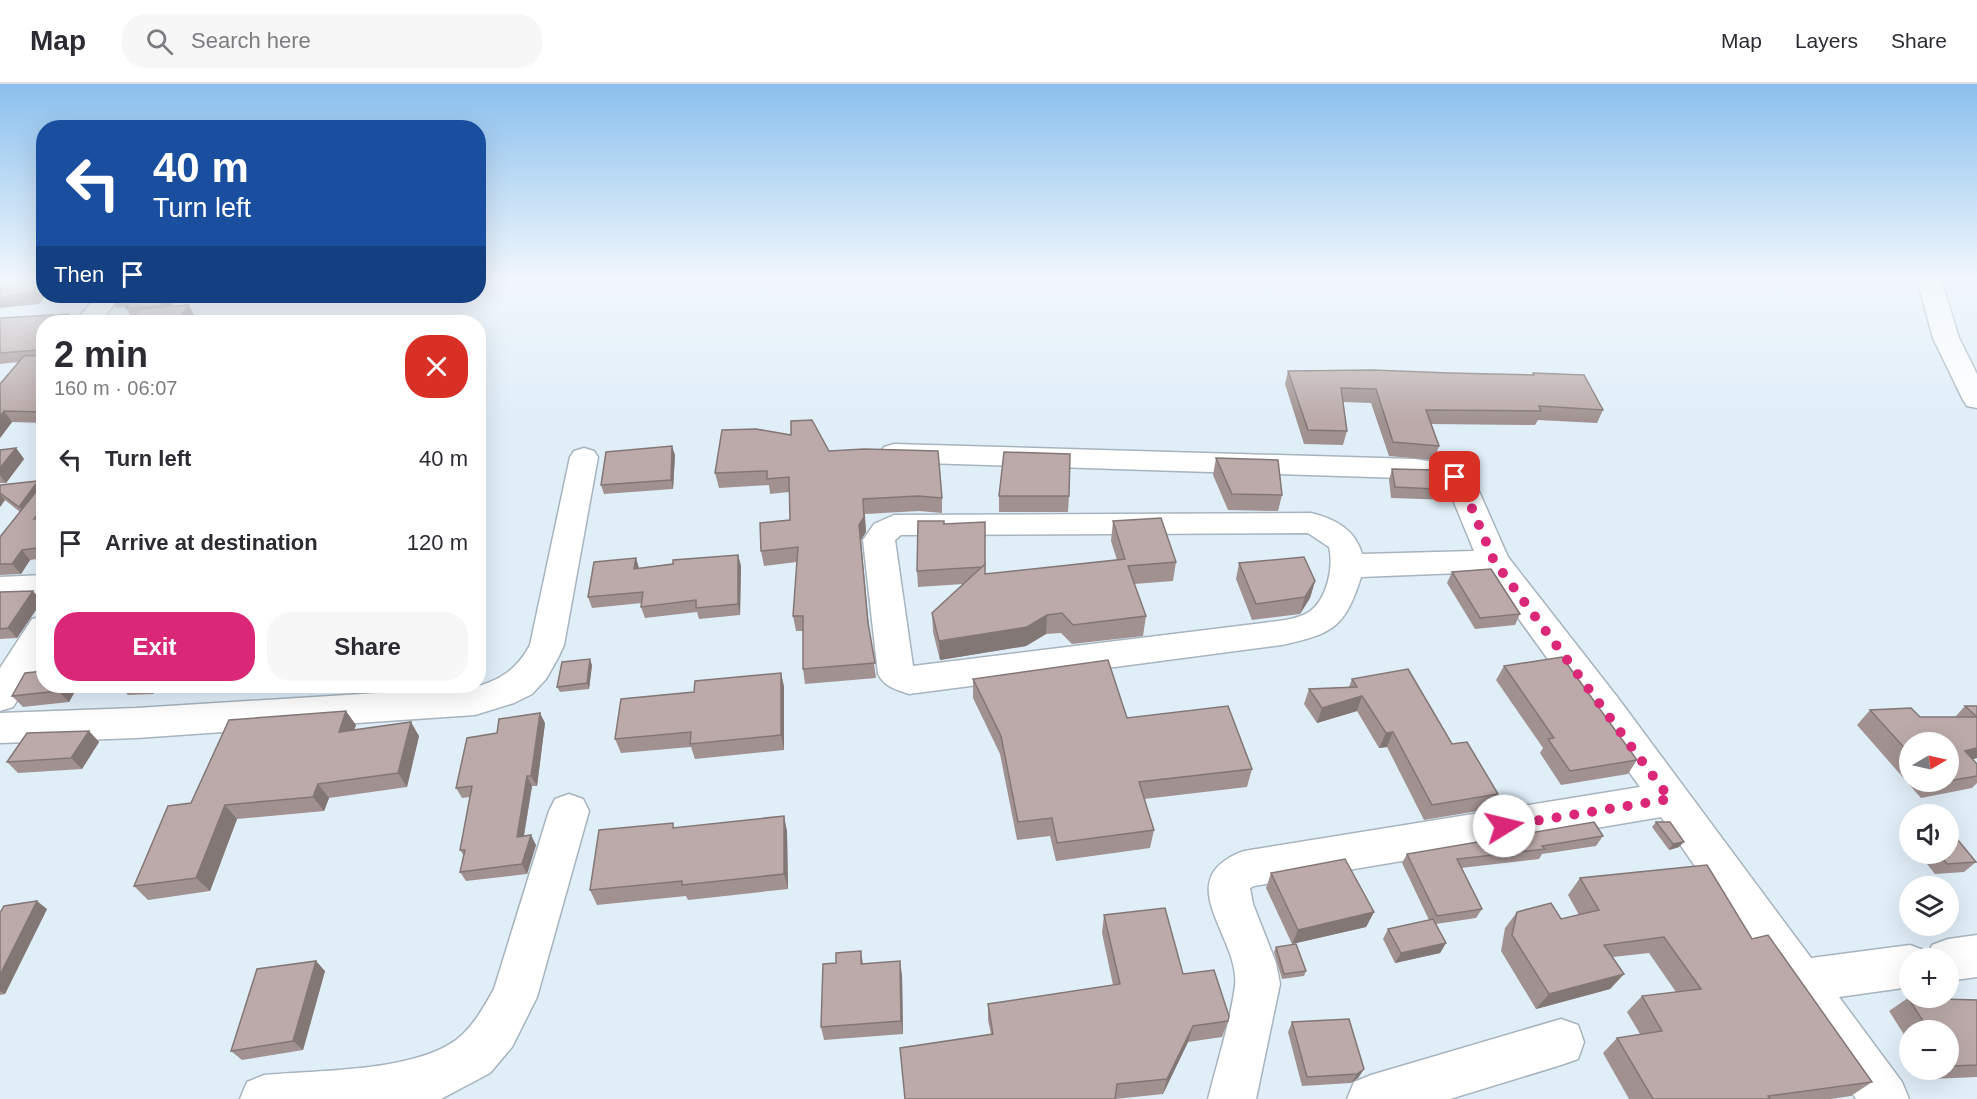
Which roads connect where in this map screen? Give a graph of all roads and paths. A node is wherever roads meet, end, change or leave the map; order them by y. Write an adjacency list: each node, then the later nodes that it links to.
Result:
1 (1943, 326): 2 (street)
2 (1977, 400)
3 (866, 453): 5 (street)
4 (584, 457): 11 (street)
5 (1494, 561): 6 (street); 12 (street)
6 (1347, 566): 6 (street)
7 (36, 587): 8 (street)
8 (0, 589)
9 (36, 641): 10 (street)
10 (0, 697)
11 (0, 728)
12 (1670, 799): 17 (street); 20 (street)
13 (569, 811): 19 (street)
14 (1977, 956): 15 (street)
15 (1959, 958)
16 (1899, 968): 17 (street)
17 (1801, 981): 22 (street)
18 (1561, 1042): 21 (street)
19 (264, 1099)
20 (1232, 1099)
21 (1371, 1099)
22 (1885, 1099)

